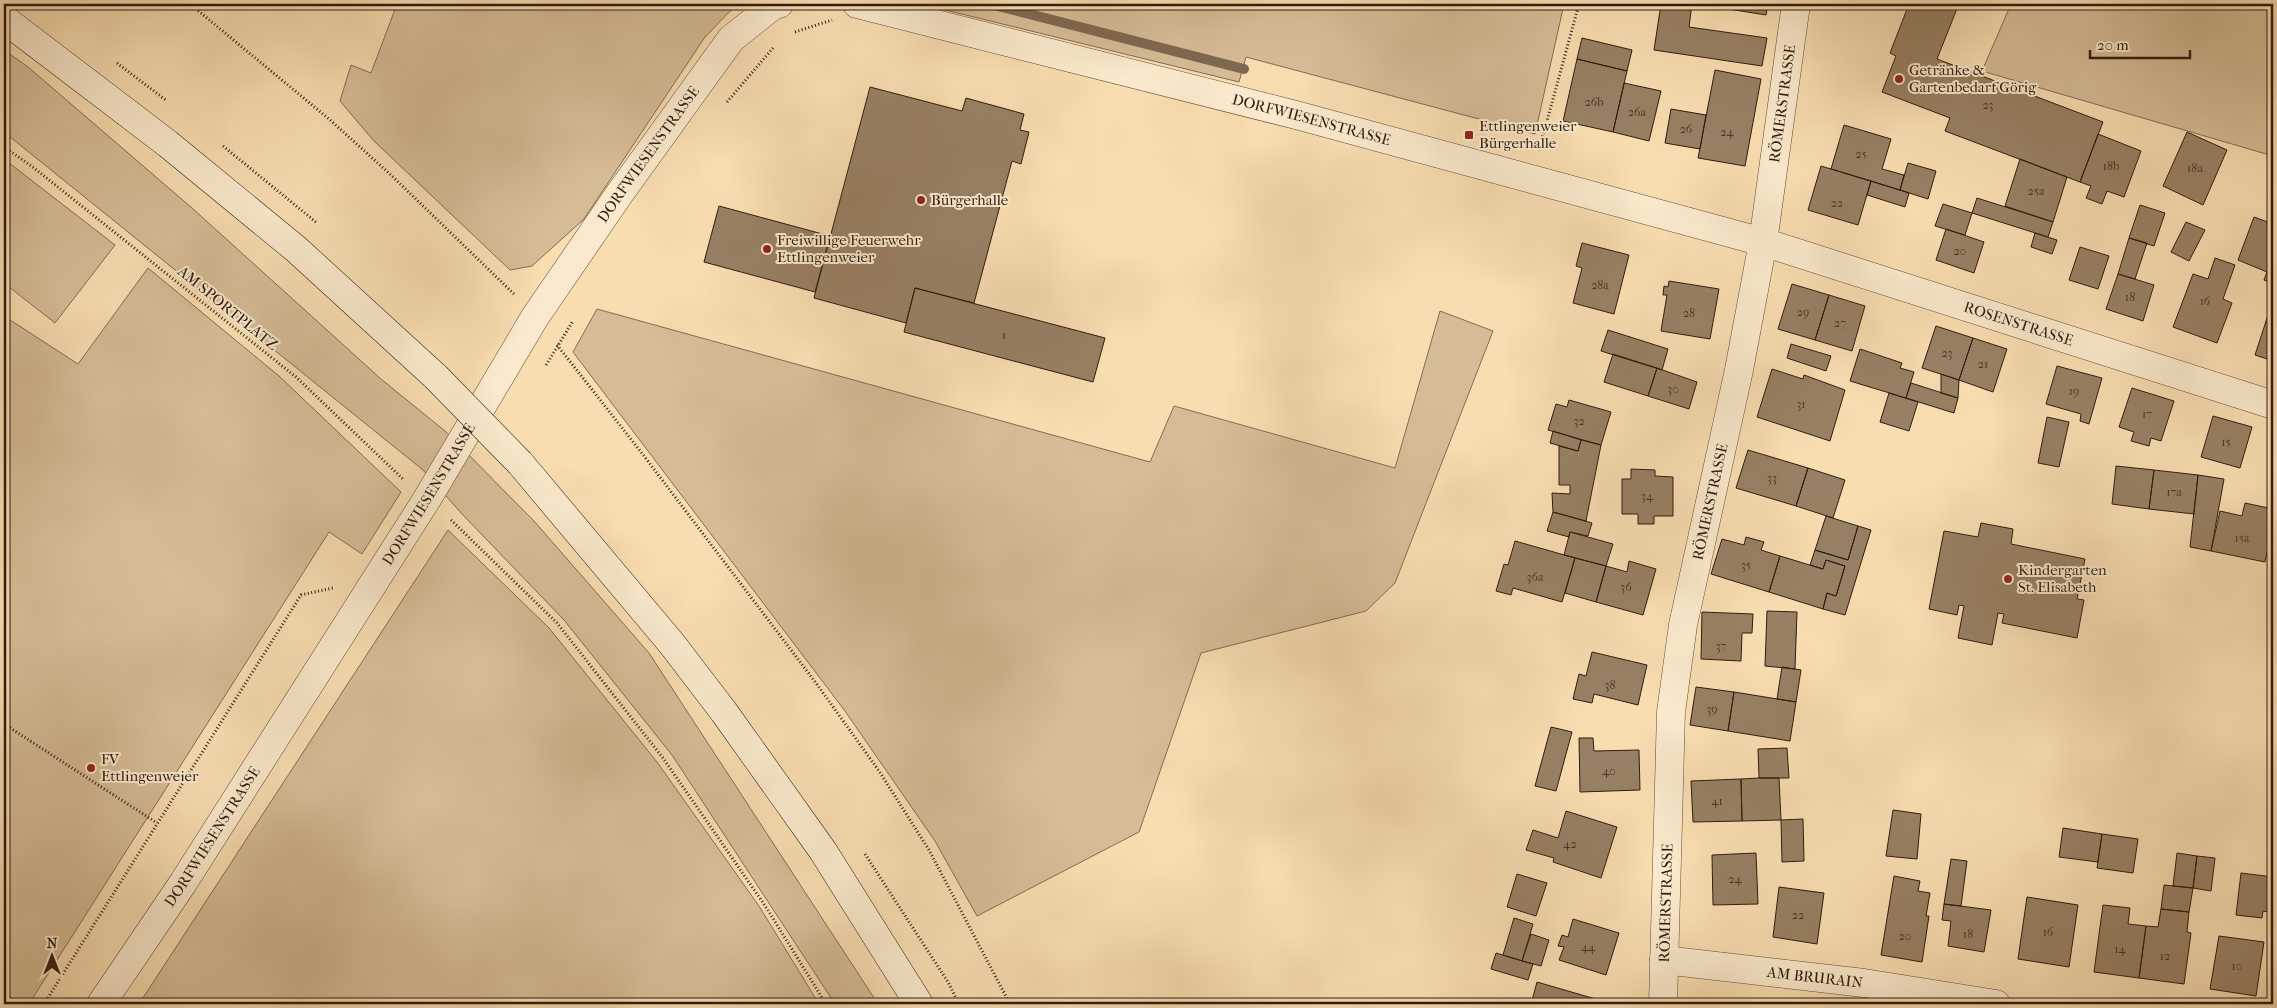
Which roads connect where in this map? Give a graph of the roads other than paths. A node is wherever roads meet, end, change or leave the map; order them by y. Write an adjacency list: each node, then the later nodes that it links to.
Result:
1 (779, 4): 8 (street, DORFWIESENSTRASSE)
2 (1796, 4): 5 (street, RÖMERSTRASSE)
3 (848, 11): 5 (street, DORFWIESENSTRASSE)
4 (4, 18): 9 (street, bridge)
5 (1762, 242): 6 (street, ROSENSTRASSE); 7 (street, RÖMERSTRASSE)
6 (2273, 405)
7 (1664, 960): 10 (street, RÖMERSTRASSE); 11 (street, AM BRURAIN)
8 (102, 1004)
9 (918, 1004)
10 (1663, 1004)
11 (1996, 1004)

